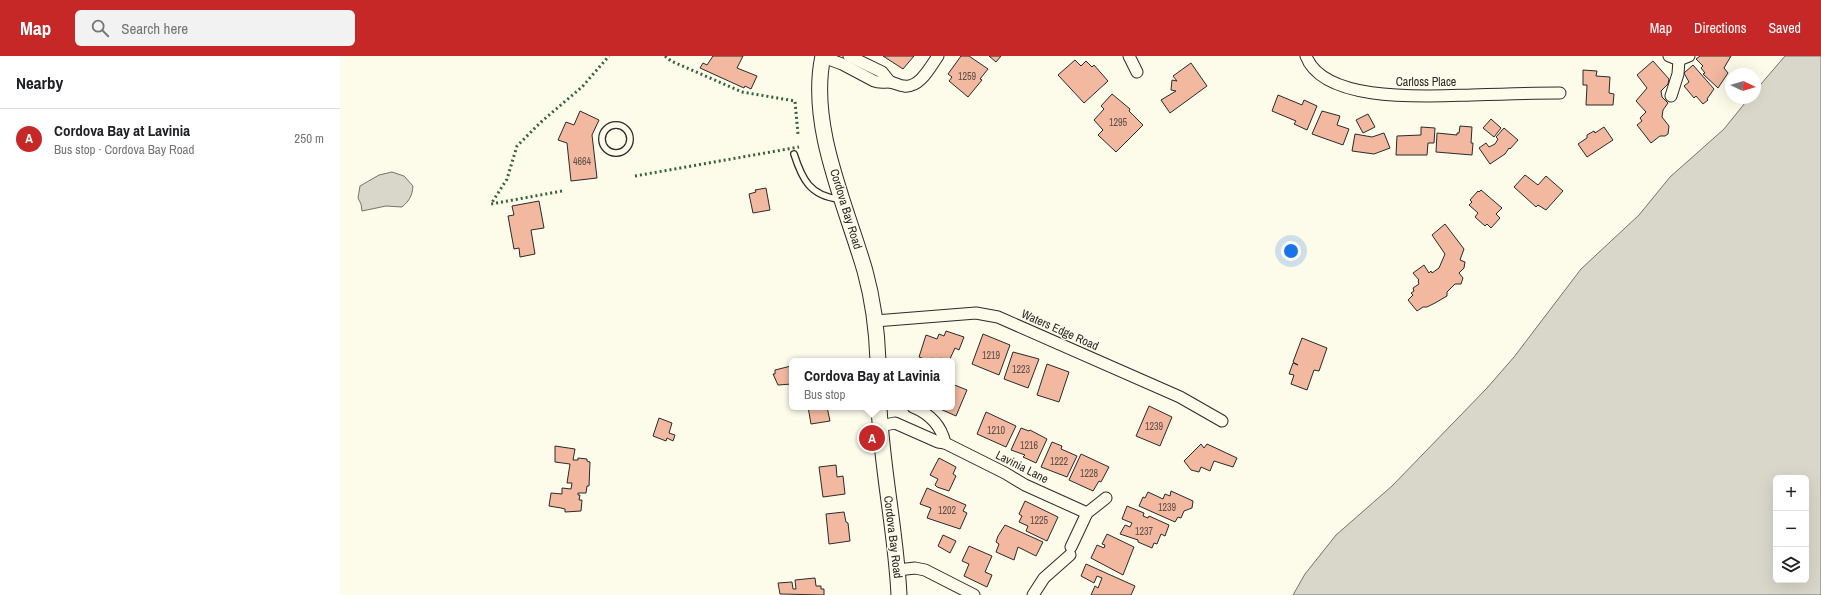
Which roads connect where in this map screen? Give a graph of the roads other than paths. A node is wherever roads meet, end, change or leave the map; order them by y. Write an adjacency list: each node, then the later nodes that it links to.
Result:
1 (823, 56): 8 (street); 13 (main road, Cordova Bay Road)
2 (849, 56): 8 (street)
3 (938, 56): 8 (street)
4 (1129, 56): 7 (street)
5 (1306, 56): 9 (street, Carloss Place)
6 (1679, 57): 10 (street)
7 (1137, 72)
8 (890, 82)
9 (1560, 93)
10 (1671, 96)
11 (631, 141): 11 (lane)
12 (794, 154): 13 (lane)
13 (841, 199): 14 (main road, Cordova Bay Road)
14 (875, 321): 15 (main road, Cordova Bay Road); 18 (street, Waters Edge Road)
15 (878, 358)
16 (879, 410): 19 (main road, Cordova Bay Road)
17 (920, 410): 20 (street)
18 (1222, 421)
19 (880, 426): 20 (street, Lavinia Lane); 23 (main road, Cordova Bay Road)
20 (945, 443): 22 (street, Lavinia Lane)
21 (1106, 498): 22 (street)
22 (1088, 513): 26 (street)
23 (898, 570): 24 (main road, Cordova Bay Road); 25 (street)
24 (900, 595)
25 (974, 595)
26 (1033, 595)

